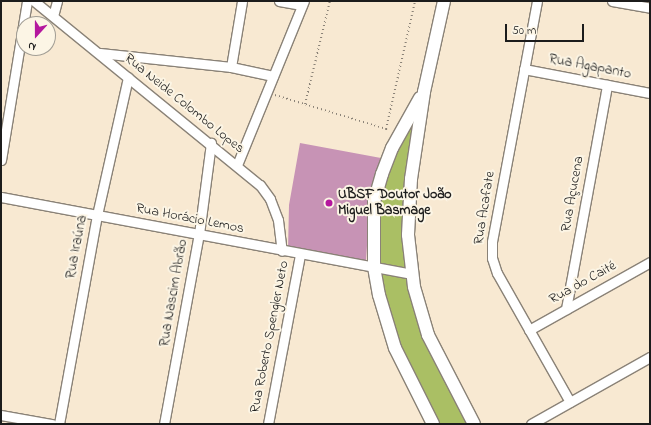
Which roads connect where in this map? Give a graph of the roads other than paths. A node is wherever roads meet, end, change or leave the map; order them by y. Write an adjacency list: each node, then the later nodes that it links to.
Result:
1 (27, 1): 22 (street)
2 (34, 1): 11 (street, Rua Neide Colombo Lopes)
3 (56, 1): 11 (street)
4 (242, 1): 14 (street)
5 (279, 1): 9 (street)
6 (444, 1): 19 (street)
7 (537, 1): 15 (street, Rua Acafate)
8 (612, 1): 10 (street)
9 (303, 3): 16 (street)
10 (650, 8)
11 (53, 16)
12 (56, 18): 13 (street, Rua Neide Colombo Lopes)
13 (99, 53): 14 (street); 17 (street, Rua Neide Colombo Lopes)
14 (231, 67): 16 (street)
15 (524, 69): 18 (street, Rua Agapanto); 33 (street, Rua Acafate)
16 (273, 76): 23 (street)
17 (128, 77): 21 (street, Rua Neide Colombo Lopes); 25 (street, Rua Iraúna)
18 (607, 85): 20 (street, Rua Agapanto); 32 (street, Rua Açucena)
19 (424, 92): 30 (street); 31 (street)
20 (650, 93)
21 (211, 144): 23 (street, Rua Neide Colombo Lopes); 26 (street, Rua Nascim Abrão)
22 (1, 160)
23 (237, 165): 27 (street, Rua Neide Colombo Lopes)
24 (1, 198): 25 (street, Rua Horácio Lemos)
25 (97, 215): 26 (street, Rua Horácio Lemos); 38 (street, Rua Iraúna)
26 (199, 234): 27 (street, Rua Horácio Lemos); 39 (street, Rua Nascim Abrão)
27 (282, 251): 28 (street, Rua Horácio Lemos)
28 (300, 254): 30 (street, Rua Horácio Lemos); 40 (street, Rua Roberto Spengler Neto)
29 (650, 262): 32 (street, Rua do Caité)
30 (374, 267): 31 (street, Rua Horácio Lemos); 41 (street)
31 (411, 274): 42 (street)
32 (566, 309): 33 (street, Rua do Caité)
33 (529, 330): 35 (street, Rua Acafate)
34 (650, 357): 35 (street)
35 (570, 402): 43 (street)
36 (1, 415): 37 (street)
37 (52, 424)
38 (59, 424)
39 (164, 424)
40 (268, 424)
41 (433, 424)
42 (474, 424)
43 (531, 424)

